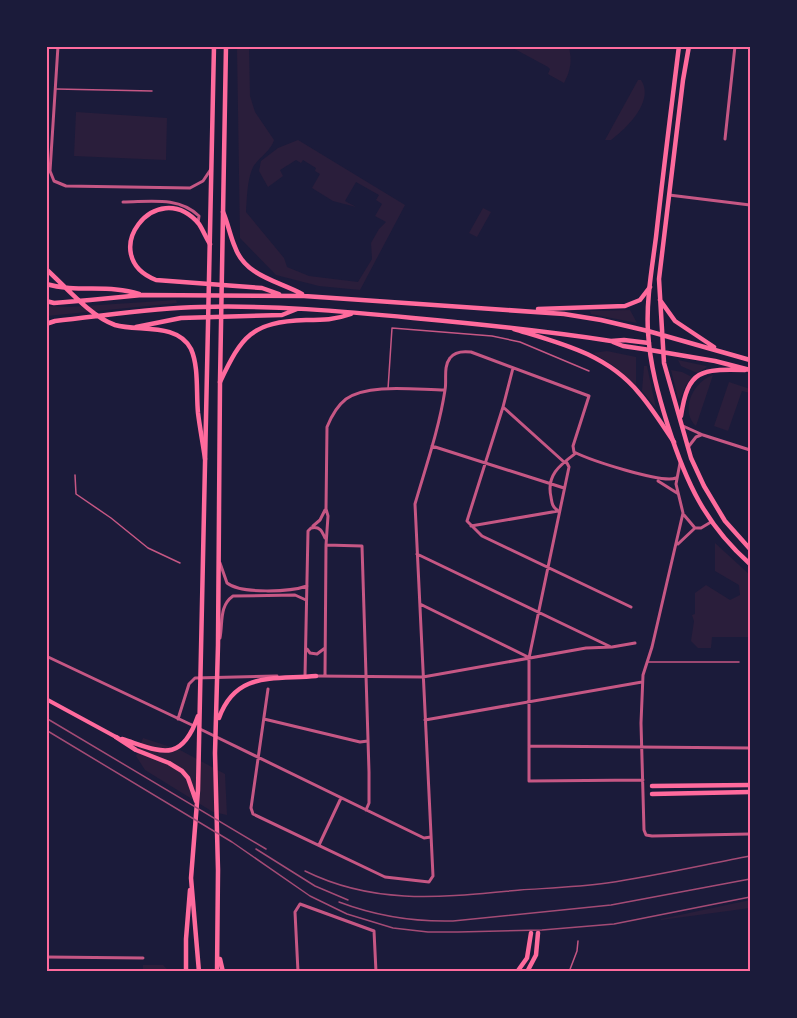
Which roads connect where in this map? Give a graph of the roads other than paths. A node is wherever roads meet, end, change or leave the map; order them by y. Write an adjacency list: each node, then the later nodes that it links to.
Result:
1 (58, 46): 7 (street)
2 (214, 46): 10 (main road)
3 (226, 46): 14 (main road)
4 (679, 46): 19 (main road)
5 (690, 46): 11 (main road)
6 (735, 46): 9 (street)
7 (55, 89): 8 (lane); 10 (street)
8 (152, 91)
9 (725, 139)
10 (212, 167): 16 (main road)
11 (669, 195): 13 (street); 23 (main road)
12 (123, 202): 15 (street)
13 (750, 205)
14 (224, 212): 22 (main road); 42 (main road)
15 (198, 223): 16 (main road); 21 (main road)
16 (210, 244): 54 (main road)
17 (46, 269): 30 (main road)
18 (46, 284): 20 (main road)
19 (650, 286): 26 (main road); 31 (main road)
20 (142, 295): 21 (main road); 24 (main road)
21 (284, 296): 22 (main road)
22 (304, 296): 26 (main road)
23 (659, 298): 32 (main road); 36 (main road)
24 (46, 301)
25 (299, 309): 27 (main road); 28 (main road); 30 (main road)
26 (521, 310): 31 (main road)
27 (354, 312): 29 (main road); 42 (main road)
28 (46, 322)
29 (502, 326): 33 (main road); 49 (main road)
30 (134, 327): 54 (main road)
31 (648, 331): 32 (main road); 34 (main road)
32 (661, 334): 34 (main road); 36 (main road); 37 (main road)
33 (611, 341): 34 (main road); 35 (main road)
34 (649, 343): 35 (main road)
35 (650, 350): 37 (main road); 49 (main road)
36 (720, 350): 38 (main road)
37 (663, 352): 40 (main road); 46 (main road)
38 (750, 360)
39 (513, 367): 44 (street); 45 (street); 53 (street)
40 (750, 370): 46 (main road)
41 (589, 371): 43 (lane)
42 (220, 382): 76 (main road)
43 (388, 390): 44 (street); 64 (street)
44 (445, 390): 50 (street)
45 (503, 407): 55 (street); 57 (street)
46 (681, 419): 47 (main road)
47 (683, 426): 48 (street); 51 (main road)
48 (703, 435): 51 (street); 52 (street)
49 (674, 442): 56 (main road)
50 (432, 446): 57 (street); 75 (street)
51 (689, 447): 66 (main road)
52 (750, 450)
53 (576, 453): 55 (street); 59 (street)
54 (205, 459): 103 (main road)
55 (564, 462): 61 (street); 62 (street)
56 (681, 462): 60 (street); 68 (main road)
57 (485, 463): 61 (street); 69 (street)
58 (75, 475): 77 (lane)
59 (654, 478): 60 (street); 63 (street)
60 (676, 478): 63 (street)
61 (550, 484): 62 (street); 65 (street)
62 (564, 489): 65 (street)
63 (677, 493): 67 (street)
64 (326, 509): 70 (street); 72 (street)
65 (558, 511): 69 (street); 79 (street)
66 (718, 512): 68 (main road); 74 (main road)
67 (683, 513): 71 (street); 73 (street)
68 (711, 522): 71 (street); 78 (main road)
69 (471, 526): 79 (street)
70 (311, 528): 72 (street); 80 (street)
71 (695, 528): 73 (street)
72 (326, 542): 88 (street); 97 (street)
73 (677, 545): 92 (street)
74 (750, 549)
75 (417, 554): 82 (street); 84 (street)
76 (218, 555): 80 (street); 86 (main road)
77 (180, 563)
78 (750, 564)
79 (547, 567): 83 (street); 84 (street)
80 (307, 586): 81 (street)
81 (306, 600): 86 (street); 87 (street)
82 (420, 604): 91 (street); 98 (street)
83 (631, 607)
84 (539, 612): 89 (street); 91 (street)
85 (635, 643): 89 (street)
86 (218, 645): 107 (main road)
87 (306, 647): 88 (street); 94 (street)
88 (325, 647): 96 (street)
89 (612, 648): 91 (street)
90 (46, 656): 104 (street)
91 (529, 658): 98 (street); 102 (street)
92 (646, 662): 93 (lane); 99 (street)
93 (740, 662)
94 (305, 676): 95 (street); 104 (street)
95 (316, 676): 96 (street); 107 (main road)
96 (325, 676): 97 (street)
97 (365, 676): 98 (street); 109 (street)
98 (423, 677): 106 (street)
99 (642, 682): 102 (street); 112 (street)
100 (268, 689): 105 (street)
101 (46, 699): 108 (main road)
102 (529, 702): 106 (street); 111 (street)
103 (199, 711): 110 (main road); 121 (main road)
104 (178, 719): 114 (street)
105 (264, 719): 109 (street); 114 (street)
106 (425, 720): 124 (street)
107 (217, 724): 130 (main road)
108 (116, 737): 110 (main road)
109 (368, 741): 122 (street)
110 (137, 747): 121 (main road)
111 (529, 747): 112 (street); 115 (street)
112 (642, 747): 113 (street); 115 (street)
113 (750, 747)
114 (259, 758): 120 (street); 125 (street)
115 (643, 780): 123 (street)
116 (750, 784): 117 (main road)
117 (652, 786)
118 (750, 792): 119 (main road)
119 (652, 794)
120 (341, 798): 122 (street); 125 (street)
121 (197, 804): 126 (main road)
122 (366, 810): 124 (street)
123 (750, 834)
124 (431, 837): 125 (street)
125 (319, 845)
126 (191, 878): 133 (main road); 134 (main road)
127 (531, 933): 139 (main road)
128 (538, 933): 140 (main road)
129 (578, 941): 141 (lane)
130 (218, 953): 135 (main road); 136 (main road)
131 (46, 957): 132 (street)
132 (143, 958)
133 (186, 972)
134 (199, 972)
135 (217, 972)
136 (223, 972)
137 (298, 972): 138 (street)
138 (376, 972)
139 (517, 972)
140 (527, 972)
141 (569, 972)

